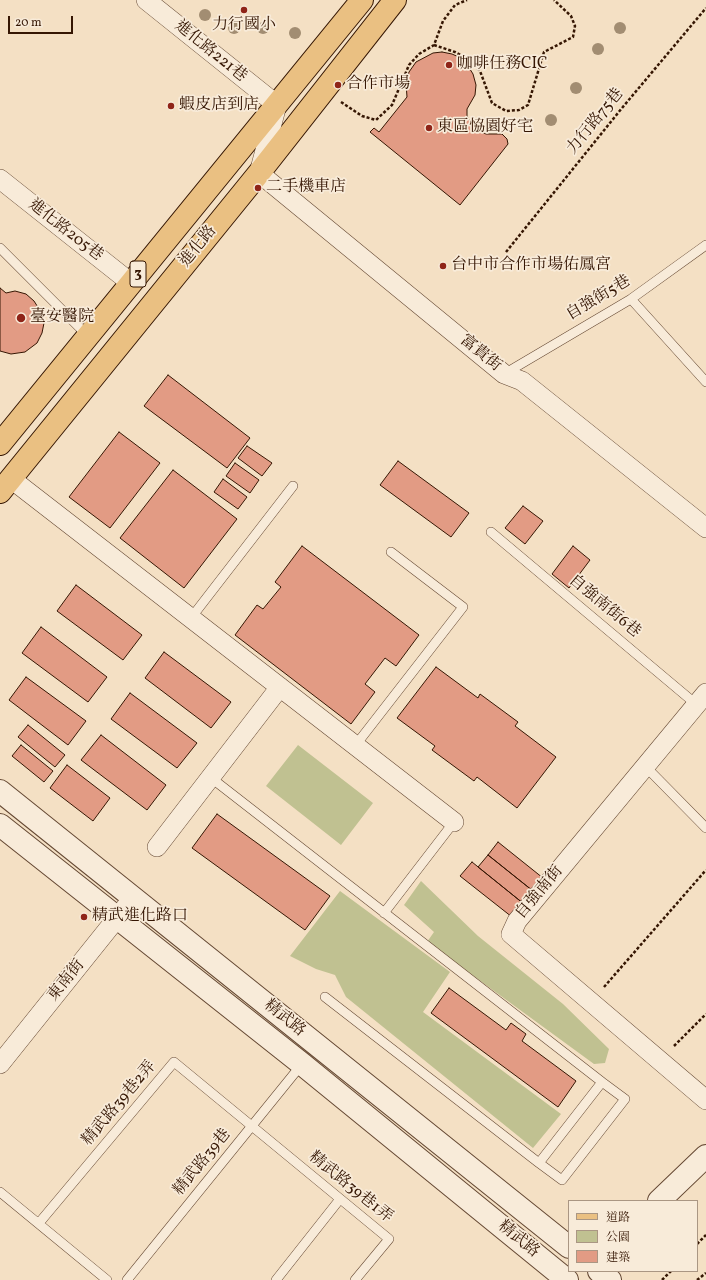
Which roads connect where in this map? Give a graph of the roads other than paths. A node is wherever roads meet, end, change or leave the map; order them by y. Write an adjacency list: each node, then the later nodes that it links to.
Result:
1 (146, 0): 4 (street, 進化路221巷)
2 (362, 0): 4 (main road, 進化路 / 3)
3 (395, 0): 5 (main road, 進化路 / 3)
4 (277, 105): 5 (street); 9 (main road, 進化路 / 3)
5 (260, 173): 12 (street, 富貴街); 15 (main road, 進化路 / 3)
6 (0, 179): 9 (street, 進化路205巷)
7 (706, 245): 10 (lane, 自強街5巷)
8 (0, 248): 11 (lane)
9 (131, 283): 11 (main road, 進化路 / 3)
10 (631, 299): 12 (lane, 自強街5巷); 13 (lane)
11 (88, 336): 14 (main road, 進化路 / 3)
12 (504, 374): 17 (street, 富貴街)
13 (706, 382)
14 (0, 444)
15 (5, 485): 20 (street)
16 (293, 486): 20 (lane)
17 (706, 528)
18 (491, 532): 22 (lane, 自強南街6巷)
19 (391, 552): 23 (lane)
20 (191, 618): 21 (street)
21 (280, 687): 23 (street); 25 (street)
22 (701, 699): 24 (street, 自強南街)
23 (355, 746): 27 (street)
24 (646, 767): 29 (lane); 38 (street, 自強南街)
25 (210, 777): 30 (street); 32 (lane)
26 (0, 791): 31 (street, 精武路)
27 (454, 822): 32 (lane)
28 (0, 825): 33 (street, 精武路)
29 (706, 828)
30 (156, 847)
31 (133, 898): 33 (street, 東南街); 46 (street, 精武路)
32 (384, 912): 37 (lane)
33 (118, 918): 35 (street, 東南街); 36 (street, 精武路)
34 (325, 997): 41 (lane)
35 (0, 1064)
36 (302, 1064): 39 (lane, 精武路39巷); 53 (street, 精武路)
37 (602, 1082): 41 (lane); 41 (lane)
38 (706, 1100)
39 (251, 1127): 43 (lane, 精武路39巷1弄); 45 (lane, 精武路39巷2弄); 50 (lane, 精武路39巷)
40 (706, 1156): 44 (street)
41 (540, 1163)
42 (0, 1192): 45 (lane)
43 (340, 1199): 51 (lane); 52 (lane, 精武路39巷1弄)
44 (660, 1200)
45 (39, 1223): 49 (lane)
46 (568, 1246)
47 (586, 1272): 54 (street)
48 (600, 1272): 55 (street)
49 (107, 1280)
50 (127, 1280)
51 (276, 1280)
52 (355, 1280)
53 (567, 1280)
54 (578, 1280)
55 (610, 1280)

